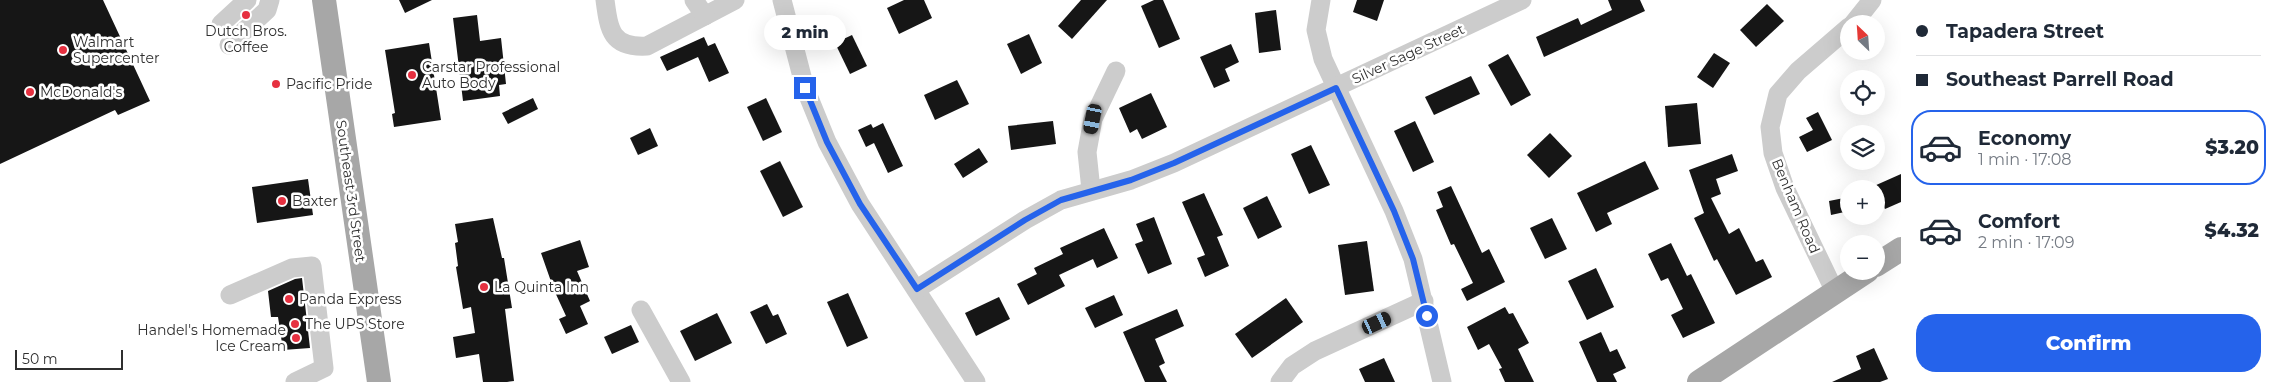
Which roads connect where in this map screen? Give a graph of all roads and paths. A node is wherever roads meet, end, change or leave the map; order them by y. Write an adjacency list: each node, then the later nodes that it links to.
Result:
1 (247, 0): 13 (street)
2 (270, 0): 15 (street)
3 (324, 0): 28 (main road, Southeast 3rd Street)
4 (605, 0): 12 (street)
5 (694, 0): 12 (street)
6 (735, 0): 12 (street)
7 (782, 0): 22 (street)
8 (1321, 0): 17 (street)
9 (1522, 0): 17 (street, Silver Sage Street)
10 (1872, 0): 11 (street)
11 (1860, 15)
12 (705, 16)
13 (221, 24)
14 (1840, 35): 23 (street, Benham Road)
15 (229, 45)
16 (1116, 71): 18 (street)
17 (1336, 88): 18 (street, Silver Sage Street); 25 (street)
18 (1091, 190): 22 (street, Silver Sage Street)
19 (1901, 249): 20 (main road)
20 (1885, 259)
21 (1853, 280): 23 (main road)
22 (917, 289): 30 (street)
23 (1835, 292): 33 (main road)
24 (230, 295): 27 (street)
25 (1424, 301): 31 (street); 32 (street)
26 (641, 310): 29 (street)
27 (295, 382)
28 (379, 382)
29 (681, 382)
30 (976, 382)
31 (1280, 382)
32 (1442, 382)
33 (1699, 382)

